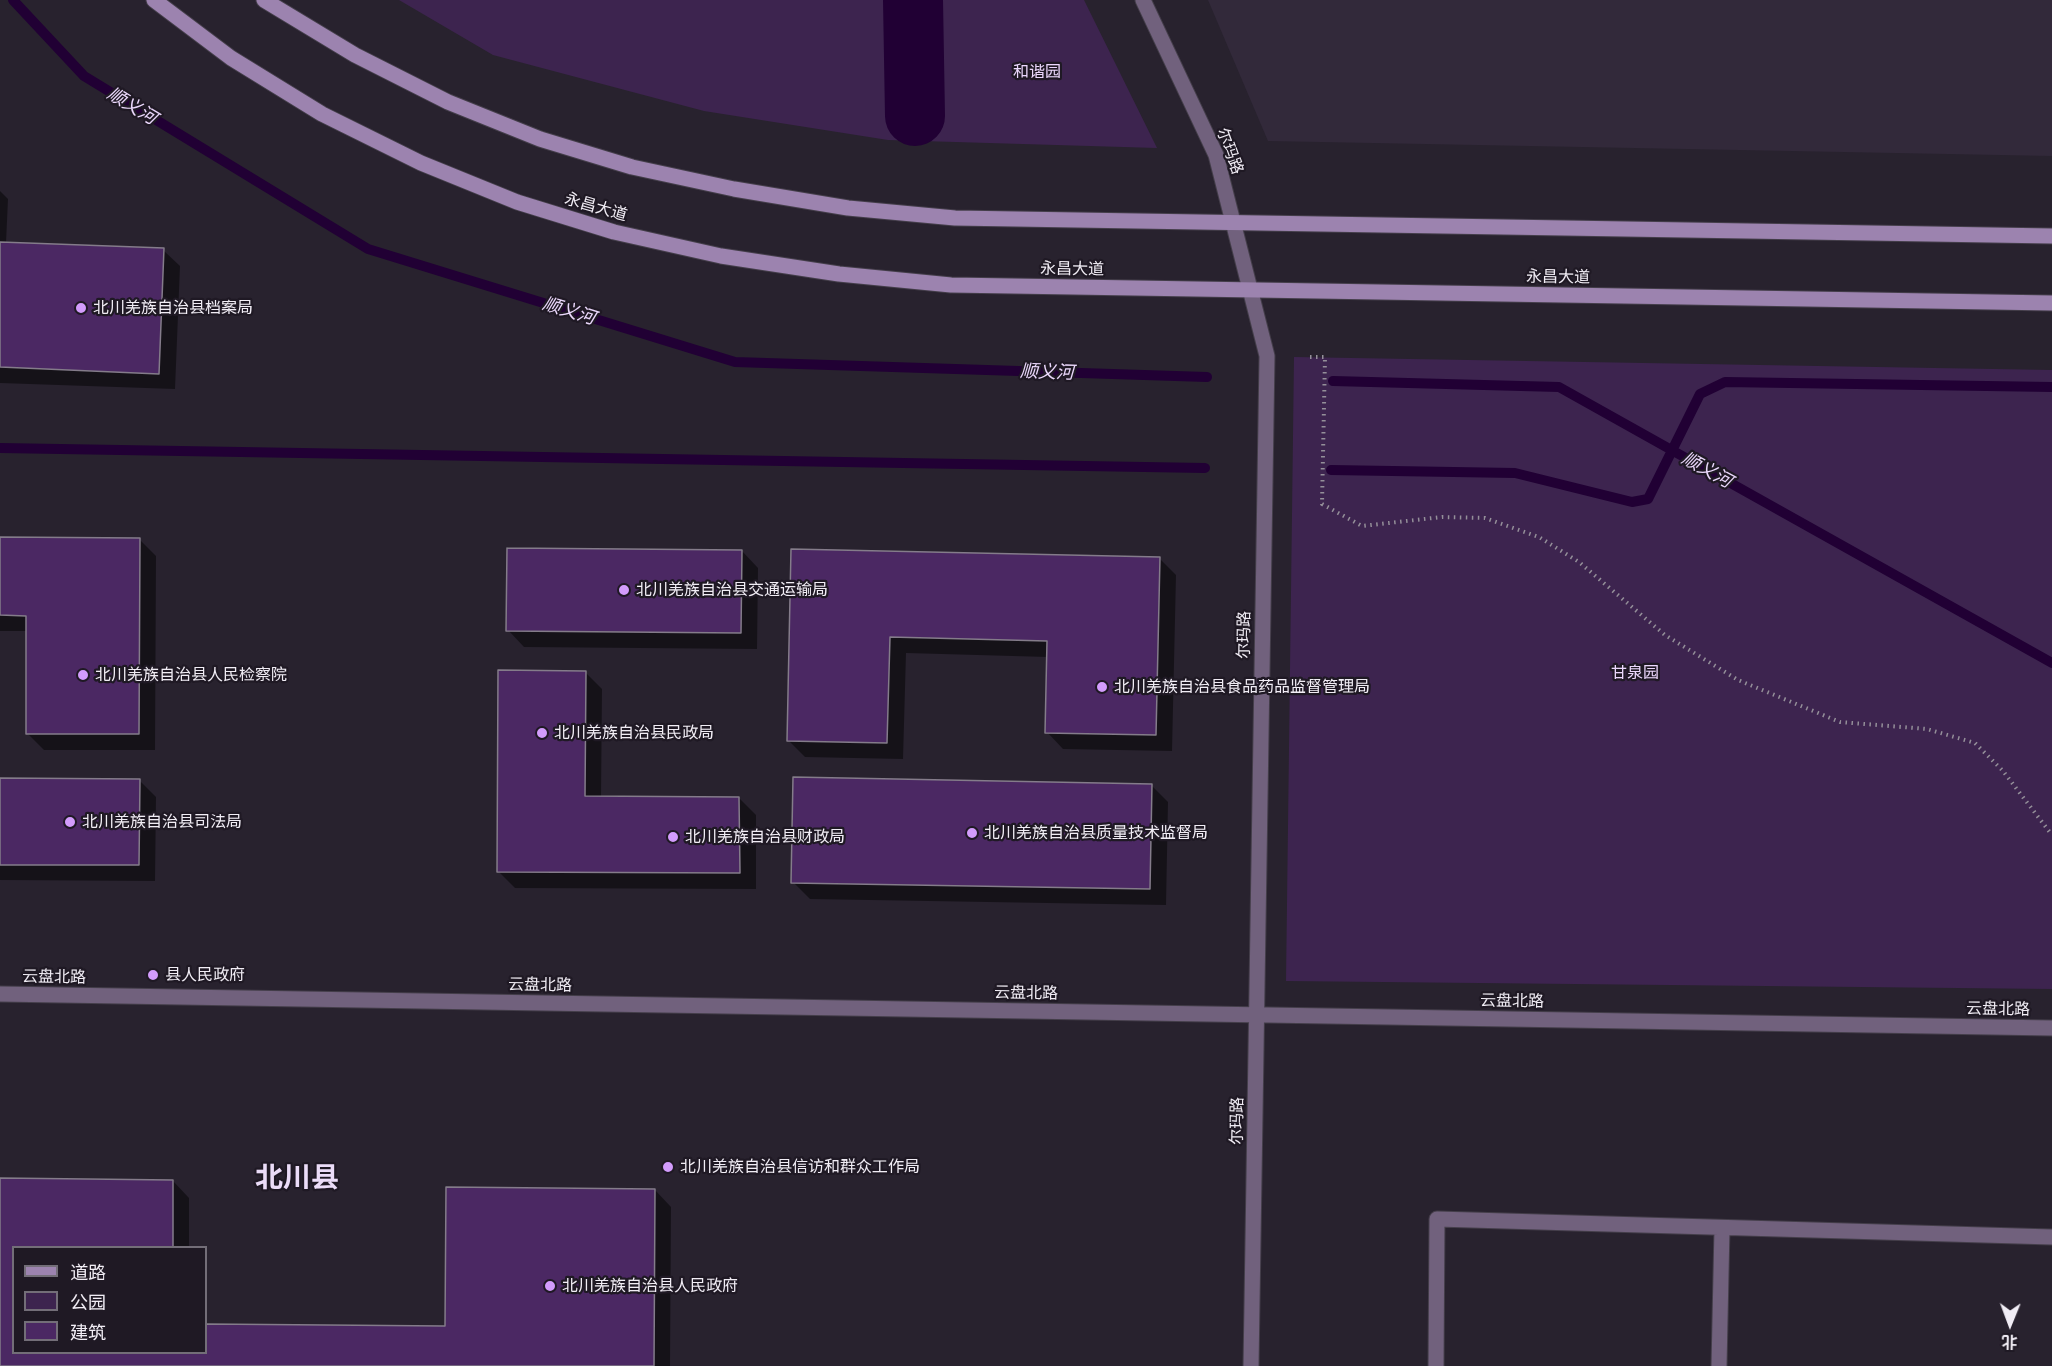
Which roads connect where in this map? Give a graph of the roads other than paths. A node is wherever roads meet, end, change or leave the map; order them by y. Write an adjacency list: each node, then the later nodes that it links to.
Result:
1 (154, 0): 6 (main road, 永昌大道)
2 (264, 0): 4 (main road)
3 (1143, 0): 4 (street, 尔玛路)
4 (1233, 223): 5 (main road); 6 (street, 尔玛路)
5 (2052, 236)
6 (1251, 290): 7 (main road, 永昌大道); 9 (street, 尔玛路)
7 (2052, 303)
8 (0, 994): 9 (street, 云盘北路)
9 (1257, 1015): 10 (street, 云盘北路); 13 (street, 尔玛路)
10 (2052, 1028)
11 (1722, 1228): 12 (street); 14 (street); 15 (street)
12 (2052, 1237)
13 (1251, 1366)
14 (1436, 1366)
15 (1719, 1366)

